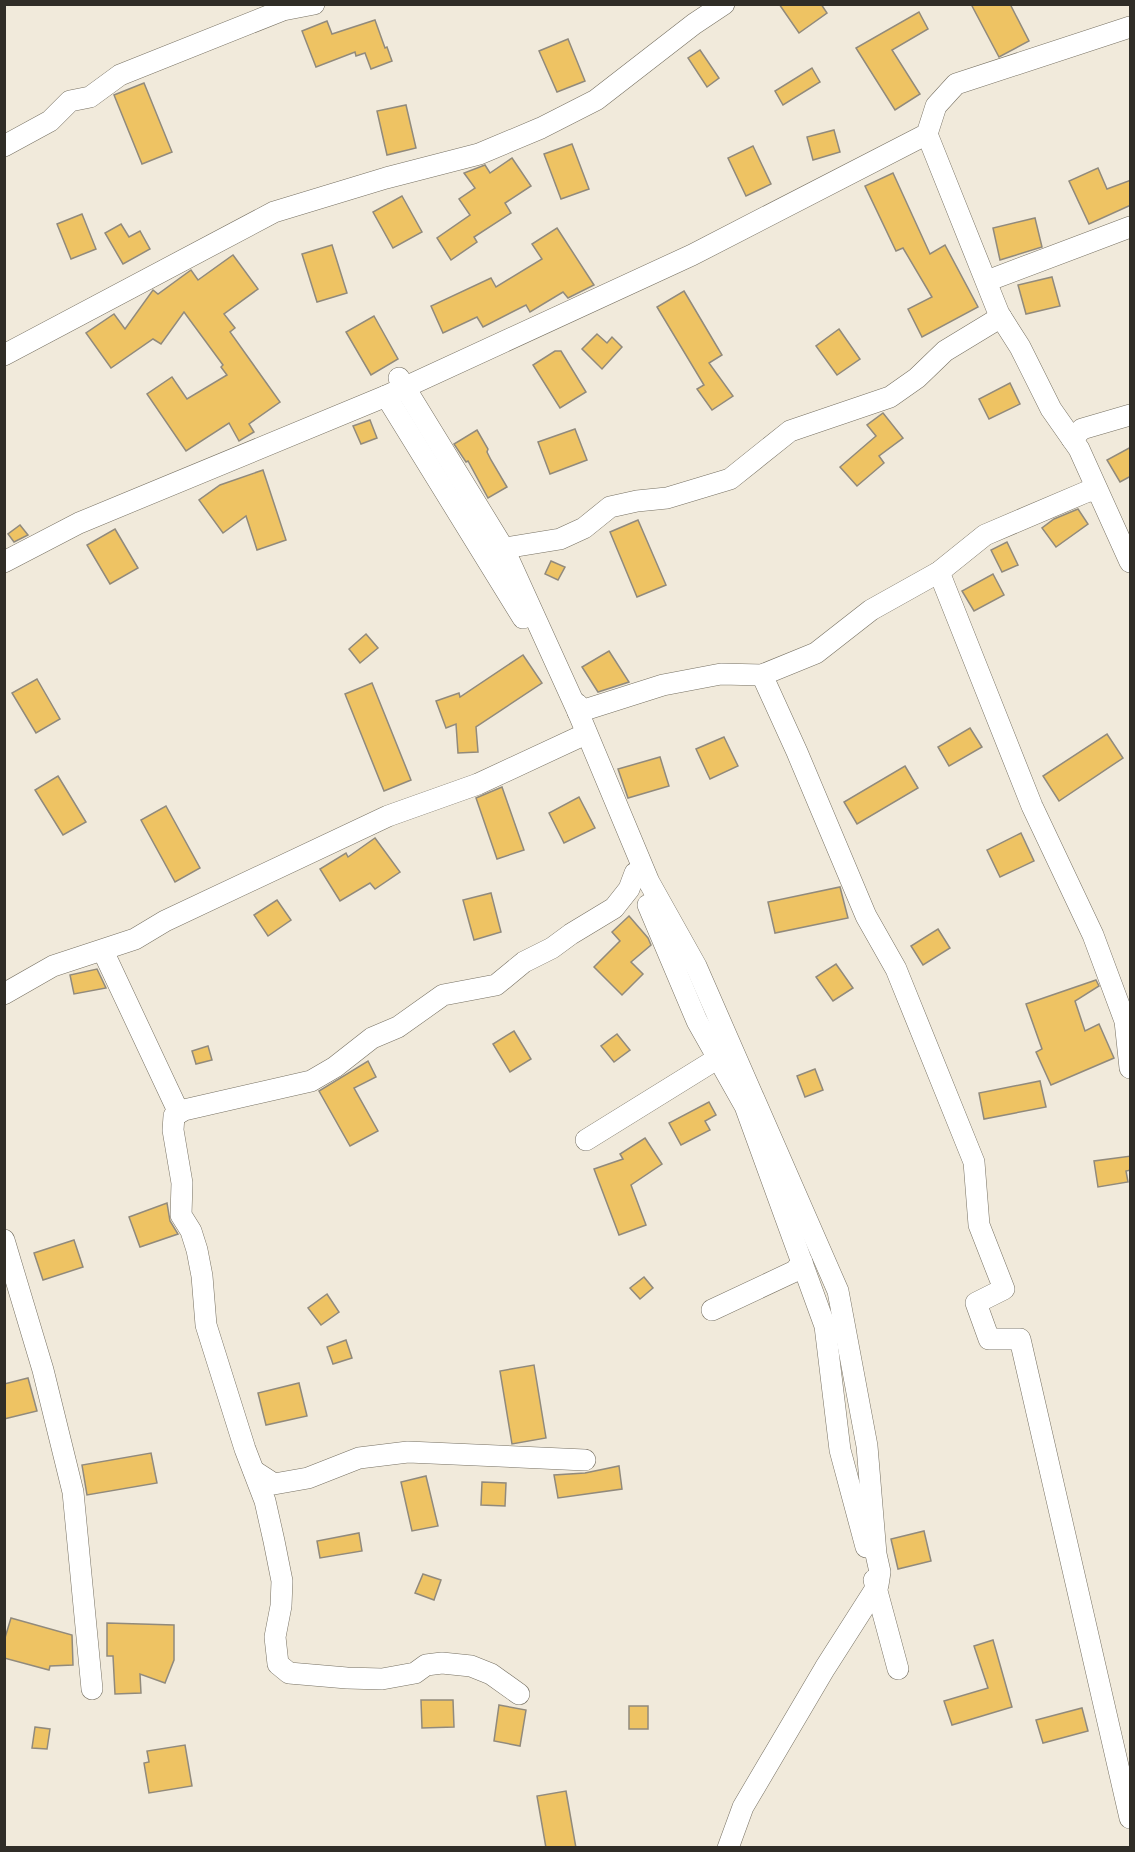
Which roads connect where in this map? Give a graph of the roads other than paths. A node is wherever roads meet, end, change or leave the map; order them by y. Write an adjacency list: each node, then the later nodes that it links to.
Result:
1 (724, 4): 9 (street)
2 (312, 5): 5 (street)
3 (1131, 27): 4 (street)
4 (927, 134): 7 (street); 11 (street)
5 (4, 146)
6 (1131, 228): 7 (street)
7 (987, 281): 8 (street)
8 (1001, 316): 13 (street); 16 (street)
9 (4, 356)
10 (399, 378): 20 (street)
11 (386, 396): 15 (street); 16 (street)
12 (1131, 415): 13 (street)
13 (1072, 439): 14 (street)
14 (1097, 490): 17 (street); 18 (street)
15 (4, 562)
16 (488, 562): 20 (street)
17 (1131, 562)
18 (939, 572): 19 (street); 26 (street)
19 (762, 675): 20 (street); 37 (street)
20 (575, 705): 21 (street); 25 (street)
21 (577, 738): 22 (street); 23 (street)
22 (635, 873): 27 (street); 30 (street)
23 (103, 951): 24 (street); 27 (street)
24 (4, 994)
25 (733, 1049): 28 (street); 38 (street)
26 (1131, 1068)
27 (179, 1113): 33 (street)
28 (586, 1140)
29 (4, 1240): 35 (street)
30 (802, 1262): 31 (street); 34 (street)
31 (712, 1310)
32 (585, 1460): 33 (street)
33 (254, 1471): 36 (street)
34 (898, 1669)
35 (92, 1689)
36 (519, 1694)
37 (1131, 1818)
38 (728, 1848)

